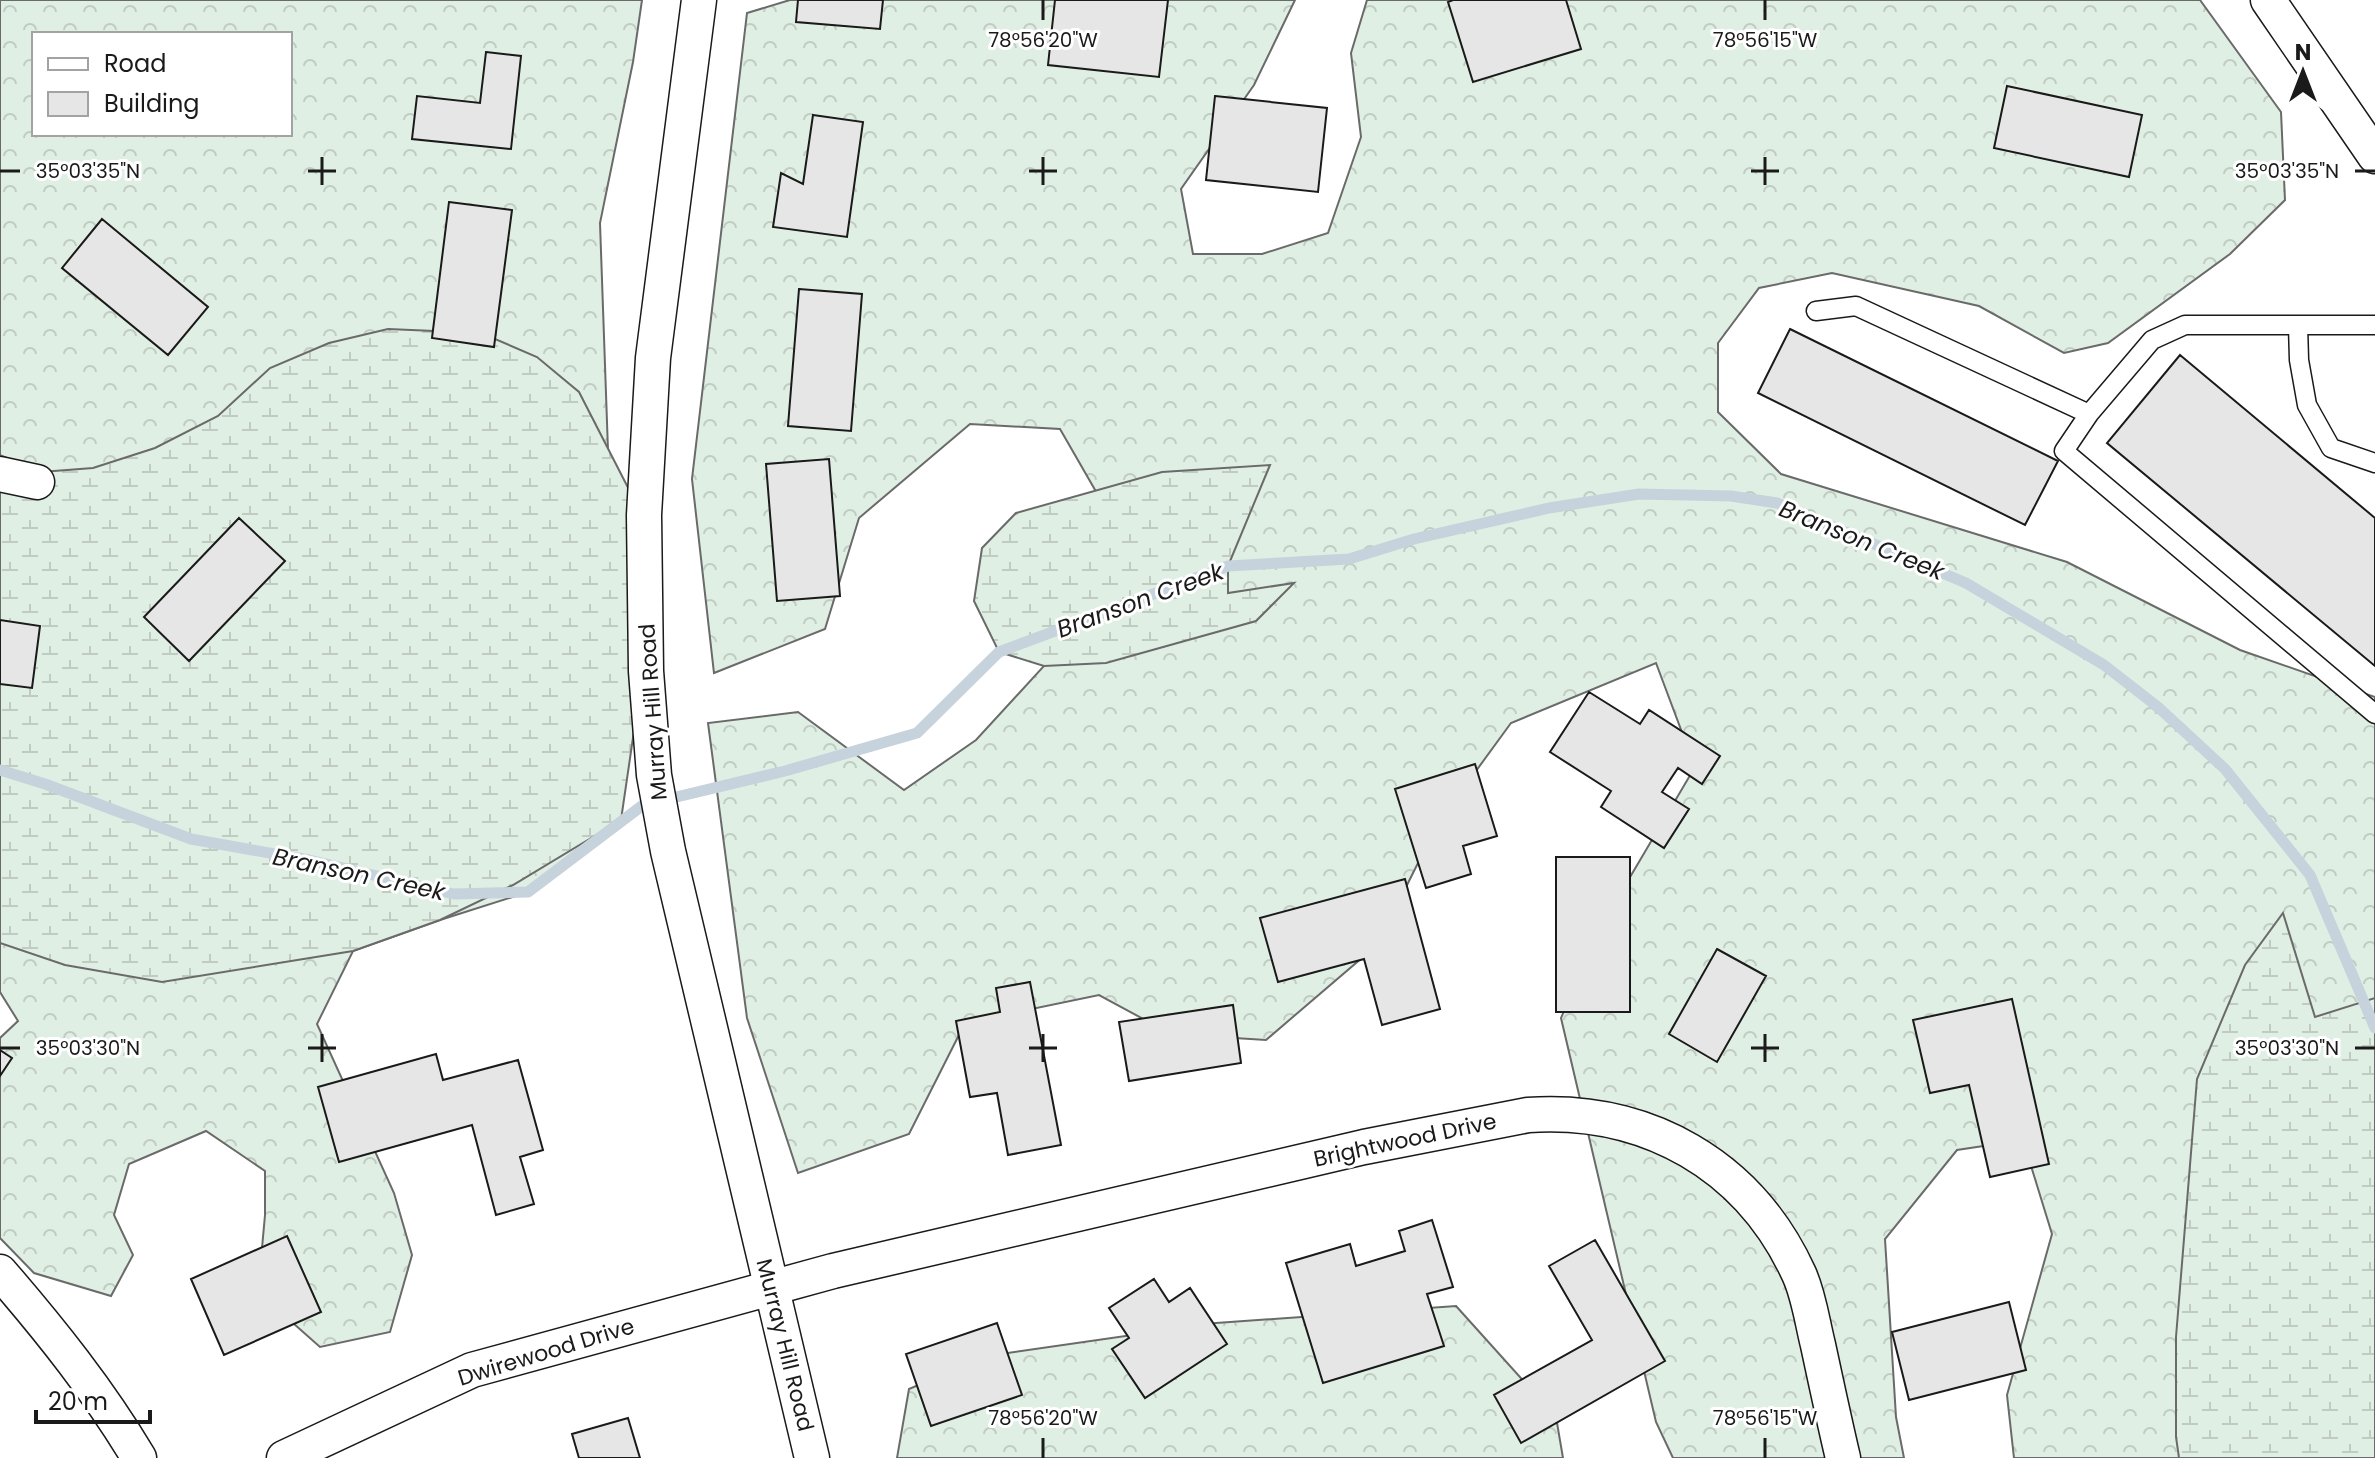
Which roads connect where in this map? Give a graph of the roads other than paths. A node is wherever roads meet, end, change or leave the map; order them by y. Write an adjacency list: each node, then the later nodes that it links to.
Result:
1 (699, 0): 13 (street, Murray Hill Road)
2 (2268, 0): 3 (street)
3 (2375, 156)
4 (1816, 311): 7 (lane)
5 (2298, 325): 6 (lane); 7 (lane); 8 (lane)
6 (2375, 325)
7 (2089, 414): 11 (lane)
8 (2375, 463)
9 (0, 474): 10 (street)
10 (37, 482)
11 (2375, 714)
12 (0, 1272): 14 (street)
13 (771, 1289): 15 (street, Dwirewood Drive); 16 (street, Murray Hill Road); 17 (street, Brightwood Drive)
14 (139, 1458)
15 (284, 1458)
16 (812, 1458)
17 (1843, 1458)

